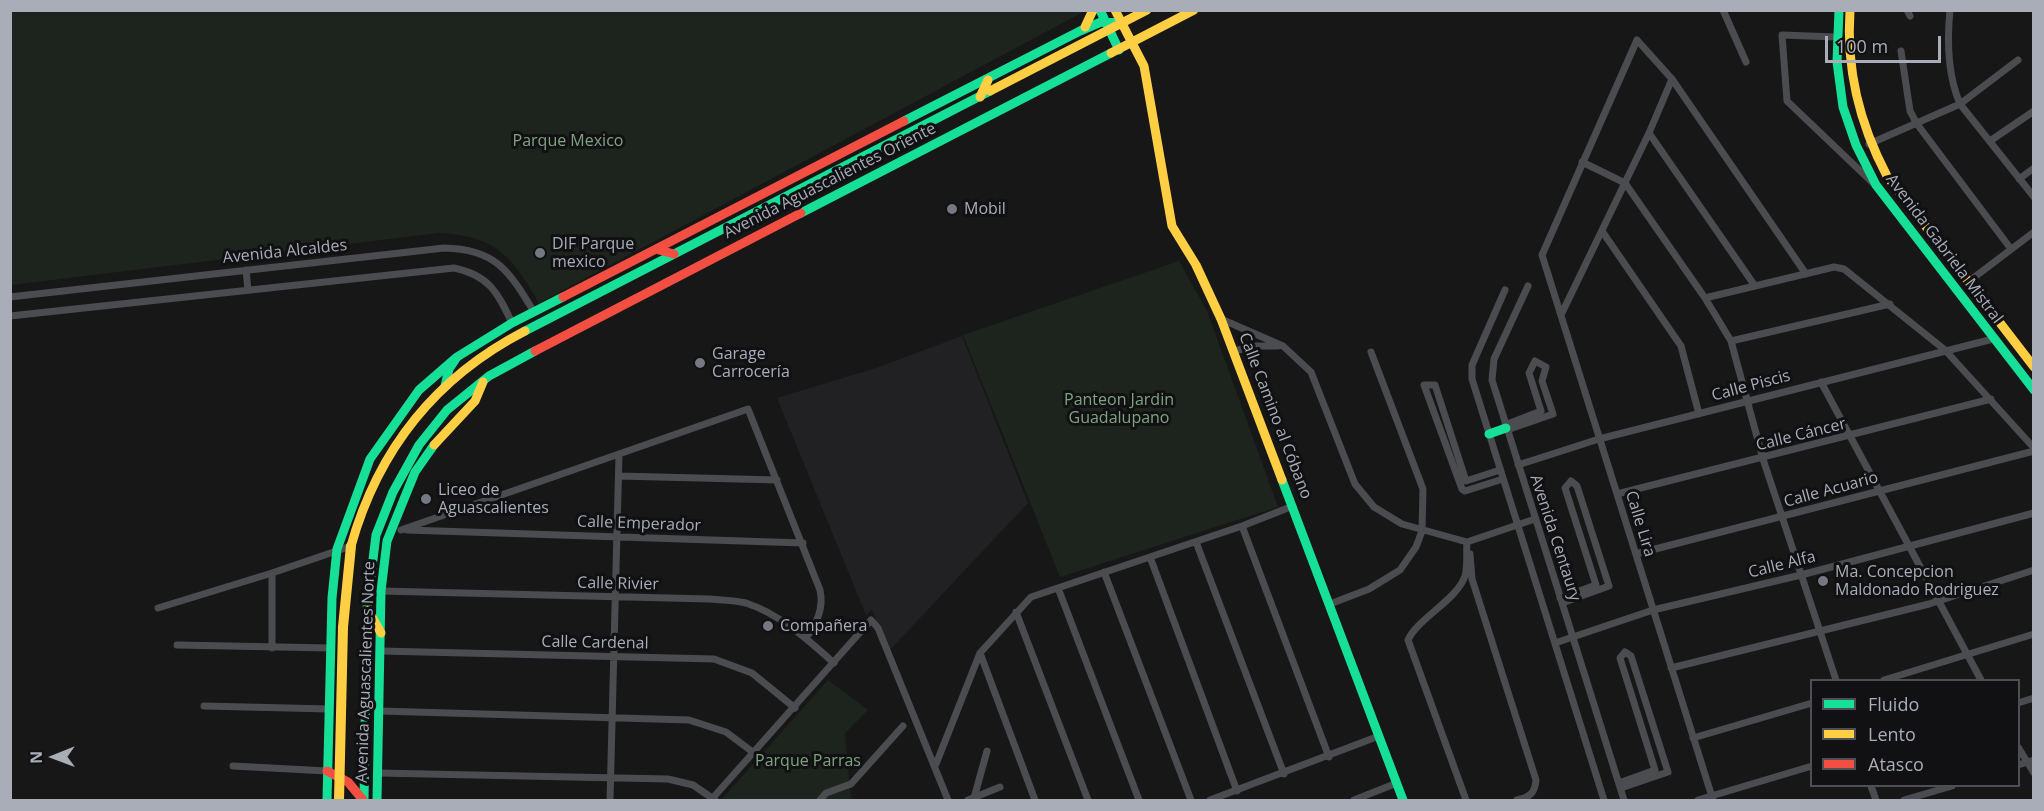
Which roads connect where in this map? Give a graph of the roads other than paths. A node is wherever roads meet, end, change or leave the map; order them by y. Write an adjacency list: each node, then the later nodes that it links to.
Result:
1 (1093, 10): 12 (main road)
2 (1100, 10): 11 (main road)
3 (1115, 10): 10 (main road, Calle Camino al Cóbano)
4 (1147, 10): 10 (main road, Avenida Aguascalientes Oriente)
5 (1194, 10): 14 (main road, Avenida Aguascalientes Oriente)
6 (1723, 10): 18 (street)
7 (1839, 10): 13 (main road, Avenida Gabriela Mistral)
8 (1850, 10): 27 (main road, Avenida Gabriela Mistral)
9 (1950, 10): 22 (street)
10 (1122, 23): 11 (main road, Avenida Aguascalientes Oriente); 14 (main road, Calle Camino al Cóbano)
11 (1108, 25): 12 (main road, Avenida Aguascalientes Oriente); 15 (main road); 21 (main road, Avenida Aguascalientes Oriente)
12 (1080, 31): 20 (main road, Avenida Aguascalientes Oriente)
13 (1836, 37): 32 (main road, Avenida Gabriela Mistral); 32 (street)
14 (1131, 43): 15 (main road, Avenida Aguascalientes Oriente); 54 (main road, Calle Camino al Cóbano)
15 (1119, 50): 36 (main road, Avenida Aguascalientes Oriente)
16 (1901, 51): 24 (street)
17 (2018, 60): 22 (street)
18 (1746, 62)
19 (1672, 79): 25 (street); 28 (street); 42 (street)
20 (988, 80): 21 (main road); 39 (main road, Avenida Aguascalientes Oriente)
21 (980, 97): 34 (main road, Avenida Aguascalientes Oriente)
22 (1960, 104): 24 (street); 26 (street)
23 (2034, 111): 26 (street)
24 (1917, 124): 27 (street); 38 (street)
25 (1649, 133): 31 (street); 45 (street)
26 (1990, 141): 30 (street)
27 (1869, 144): 43 (main road, Avenida Gabriela Mistral)
28 (1581, 162): 31 (street); 52 (street, Calle Lira)
29 (2034, 168): 30 (street)
30 (2019, 178): 33 (street)
31 (1625, 183): 35 (street); 49 (street)
32 (1876, 185): 57 (main road, Avenida Gabriela Mistral)
33 (2034, 197)
34 (751, 214): 36 (main road); 40 (main road, Avenida Aguascalientes Oriente)
35 (1602, 231): 52 (street); 71 (street)
36 (762, 232): 65 (main road, Avenida Aguascalientes Oriente)
37 (2034, 232): 38 (street)
38 (2011, 249): 43 (street)
39 (659, 250): 40 (main road); 51 (main road, Avenida Aguascalientes Oriente)
40 (674, 254): 56 (main road, Avenida Aguascalientes Oriente)
41 (246, 270): 46 (street); 48 (street, Avenida Alcaldes); 51 (street, Avenida Alcaldes)
42 (1806, 274): 45 (street); 50 (street)
43 (1968, 282): 64 (main road, Avenida Gabriela Mistral)
44 (1527, 286): 72 (street, Avenida Centaury)
45 (1755, 286): 49 (street)
46 (248, 290): 53 (street, Avenida Alcaldes); 55 (street, Avenida Alcaldes)
47 (1505, 290): 73 (street, Avenida Centaury)
48 (10, 297)
49 (1705, 298): 58 (street)
50 (1890, 304): 58 (street); 60 (street)
51 (534, 312): 55 (main road, Avenida Aguascalientes Oriente)
52 (1561, 315): 75 (street, Calle Lira)
53 (10, 316)
54 (1221, 319): 59 (street); 61 (main road, Calle Camino al Cóbano)
55 (512, 323): 63 (main road, Avenida Aguascalientes Norte)
56 (513, 337): 67 (main road, Avenida Aguascalientes Norte)
57 (1993, 339): 60 (street, Calle Piscis); 68 (main road, Avenida Gabriela Mistral)
58 (1731, 341): 70 (street)
59 (1283, 346): 61 (street); 93 (street)
60 (1945, 350): 66 (street, Calle Piscis); 69 (street)
61 (1234, 351): 86 (main road, Calle Camino al Cóbano)
62 (1371, 352): 93 (street)
63 (457, 357): 67 (main road); 100 (main road, Avenida Aguascalientes Norte)
64 (2034, 367)
65 (483, 382): 92 (main road, Avenida Aguascalientes Norte); 115 (main road, Avenida Aguascalientes Norte)
66 (1821, 382): 70 (street, Calle Piscis); 74 (street)
67 (445, 386): 99 (main road, Avenida Aguascalientes Norte)
68 (2034, 390)
69 (1991, 399): 74 (street, Calle Cáncer); 76 (street)
70 (1747, 402): 71 (street, Calle Piscis); 78 (street)
71 (1699, 414): 75 (street, Calle Piscis)
72 (1506, 428): 72 (street); 73 (main road); 79 (street, Avenida Centaury)
73 (1489, 434): 80 (street, Avenida Centaury)
74 (1850, 437): 78 (street, Calle Cáncer); 84 (street)
75 (1599, 439): 79 (street, Calle Piscis); 85 (street, Calle Lira)
76 (2034, 450): 84 (street, Calle Acuario)
77 (620, 454): 81 (street); 83 (street); 92 (street)
78 (1763, 459): 85 (street, Calle Cáncer); 88 (street)
79 (1518, 465): 89 (street, Avenida Centaury)
80 (1500, 470): 82 (street, Avenida Centaury); 82 (street)
81 (619, 476): 83 (street); 94 (street)
82 (1503, 479): 90 (street, Avenida Centaury)
83 (777, 480): 97 (street)
84 (1880, 491): 88 (street, Calle Acuario); 98 (street)
85 (1617, 494): 101 (street, Calle Lira)
86 (1293, 506): 91 (street); 113 (main road, Calle Camino al Cóbano)
87 (2034, 513): 98 (street, Calle Alfa)
88 (1782, 516): 101 (street, Calle Acuario); 106 (street)
89 (1535, 519): 90 (street); 112 (street, Avenida Centaury)
90 (1518, 525): 96 (street); 123 (street, Avenida Centaury)
91 (1242, 526): 95 (street); 148 (street)
92 (395, 529): 94 (street, Calle Emperador); 109 (main road, Avenida Aguascalientes Norte)
93 (1422, 531): 96 (street); 113 (street)
94 (617, 537): 97 (street, Calle Emperador); 110 (street)
95 (1196, 542): 102 (street); 156 (street)
96 (1469, 542): 107 (street)
97 (803, 543): 122 (street)
98 (1909, 545): 106 (street, Calle Alfa); 111 (street)
99 (351, 546): 100 (street); 167 (main road, Avenida Aguascalientes Norte, bridge)
100 (338, 549): 105 (street); 126 (main road, Avenida Aguascalientes Norte)
101 (1636, 554): 116 (street, Calle Lira)
102 (1150, 557): 104 (street); 162 (street)
103 (2034, 570): 111 (street)
104 (1104, 572): 108 (street); 176 (street)
105 (272, 573): 114 (street); 125 (street)
106 (1801, 574): 116 (street, Calle Alfa); 118 (street)
107 (1468, 578): 180 (street); 181 (street)
108 (1058, 588): 117 (street); 175 (street)
109 (381, 591): 110 (street, Calle Rivier); 119 (main road, Avenida Aguascalientes Norte)
110 (616, 597): 122 (street, Calle Rivier); 130 (street)
111 (1938, 599): 118 (street); 129 (street)
112 (1561, 601): 112 (street); 121 (street, Avenida Centaury)
113 (1330, 604): 143 (main road, Calle Camino al Cóbano)
114 (158, 608)
115 (367, 608): 119 (main road); 168 (main road, Avenida Aguascalientes Norte)
116 (1653, 610): 121 (street, Calle Alfa); 132 (street, Calle Lira)
117 (1016, 612): 128 (street); 174 (street)
118 (1819, 629): 132 (street); 133 (street)
119 (381, 633): 127 (main road, Avenida Aguascalientes Norte)
120 (2034, 634): 129 (street)
121 (1572, 637): 123 (street, Calle Alfa); 159 (street, Avenida Centaury)
122 (806, 638): 131 (street, Calle Rivier)
123 (1555, 643): 182 (street, Avenida Centaury)
124 (177, 645): 125 (street)
125 (272, 648): 126 (street)
126 (330, 648): 139 (main road, Avenida Aguascalientes Norte)
127 (381, 651): 130 (street, Calle Cardenal); 140 (main road, Avenida Aguascalientes Norte)
128 (980, 653): 150 (street); 173 (street)
129 (1968, 655): 134 (street); 135 (street)
130 (614, 656): 138 (street, Calle Cardenal); 141 (street)
131 (834, 663): 138 (street); 150 (street)
132 (1671, 668): 144 (street, Calle Lira)
133 (1835, 679)
134 (1890, 679)
135 (1980, 679)
136 (1810, 704): 144 (street)
137 (204, 706): 139 (street)
138 (795, 708): 147 (street)
139 (329, 709): 153 (main road, Avenida Aguascalientes Norte)
140 (380, 711): 141 (street); 154 (main road, Avenida Aguascalientes Norte)
141 (612, 717): 147 (street); 157 (street)
142 (903, 726): 171 (street)
143 (1378, 736): 148 (street); 158 (main road, Calle Camino al Cóbano)
144 (1693, 738): 163 (street, Calle Lira)
145 (2020, 748): 149 (street)
146 (987, 752): 164 (street)
147 (754, 753): 165 (street)
148 (1329, 757): 156 (street)
149 (2031, 761): 155 (street)
150 (936, 764): 172 (street)
151 (233, 766): 153 (street)
152 (1810, 767): 163 (street)
153 (327, 771): 166 (main road, Avenida Aguascalientes Norte); 168 (main road)
154 (378, 773): 157 (street); 169 (main road, Avenida Aguascalientes Norte)
155 (2034, 773)
156 (1284, 774): 162 (street)
157 (611, 778): 165 (street); 170 (street)
158 (1397, 783): 178 (street); 179 (main road, Calle Camino al Cóbano)
159 (1620, 786): 159 (street); 183 (street, Avenida Centaury)
160 (1000, 787): 164 (street)
161 (1949, 787): 185 (street)
162 (1237, 791): 177 (street)
163 (1712, 798): 184 (street)
164 (971, 799)
165 (713, 800)
166 (327, 801)
167 (339, 801)
168 (363, 801)
169 (377, 801)
170 (610, 801)
171 (820, 801)
172 (948, 801)
173 (1035, 801)
174 (1088, 801)
175 (1139, 801)
176 (1191, 801)
177 (1210, 801)
178 (1354, 801)
179 (1403, 801)
180 (1466, 801)
181 (1517, 801)
182 (1604, 801)
183 (1624, 801)
184 (1698, 801)
185 (1904, 801)

